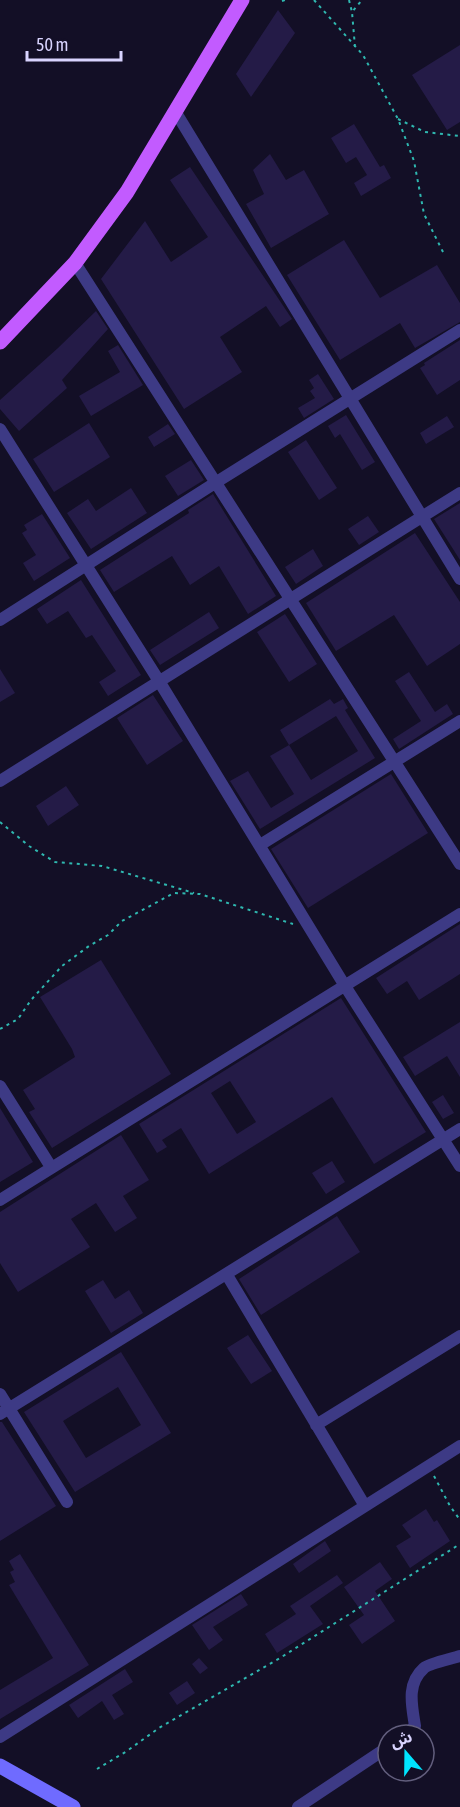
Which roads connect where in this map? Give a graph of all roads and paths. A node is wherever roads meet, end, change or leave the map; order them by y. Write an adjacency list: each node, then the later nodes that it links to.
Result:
1 (242, 0): 7 (main road)
2 (314, 0): 6 (path)
3 (349, 0): 5 (path)
4 (362, 0): 5 (path)
5 (352, 12): 6 (path)
6 (355, 47): 8 (path)
7 (175, 111): 11 (main road); 14 (street)
8 (398, 119): 9 (path); 10 (path)
9 (460, 136)
10 (444, 254)
11 (75, 263): 13 (main road); 16 (street)
12 (460, 330): 14 (street)
13 (0, 342)
14 (350, 399): 16 (street); 18 (street)
15 (0, 429): 19 (street)
16 (215, 483): 19 (street); 21 (street)
17 (460, 493): 18 (street)
18 (422, 517): 20 (street); 21 (street)
19 (86, 565): 22 (street); 23 (street)
20 (460, 579)
21 (290, 600): 23 (street); 25 (street)
22 (0, 620)
23 (159, 681): 26 (street); 28 (street)
24 (460, 721): 25 (street)
25 (394, 762): 28 (street); 29 (street)
26 (0, 781)
27 (0, 822): 30 (path)
28 (260, 845): 33 (street)
29 (460, 864)
30 (200, 894): 32 (path); 34 (path)
31 (460, 914): 33 (street)
32 (296, 925)
33 (345, 986): 37 (street); 39 (street)
34 (0, 1029)
35 (0, 1086): 39 (street)
36 (460, 1129): 37 (street)
37 (444, 1139): 38 (street); 41 (street)
38 (460, 1166)
39 (51, 1167): 40 (street)
40 (0, 1200)
41 (227, 1275): 44 (street); 45 (street)
42 (460, 1336): 45 (street)
43 (0, 1394): 44 (street)
44 (5, 1411): 48 (street)
45 (316, 1425): 49 (street)
46 (460, 1446): 47 (street)
47 (429, 1466): 49 (street); 50 (path)
48 (67, 1502)
49 (365, 1506): 54 (street)
50 (460, 1520)
51 (460, 1544): 57 (path)
52 (460, 1656): 53 (street)
53 (415, 1723)
54 (0, 1737)
55 (376, 1755): 59 (street)
56 (0, 1766): 58 (street)
57 (97, 1769)
58 (73, 1807)
59 (298, 1807)

